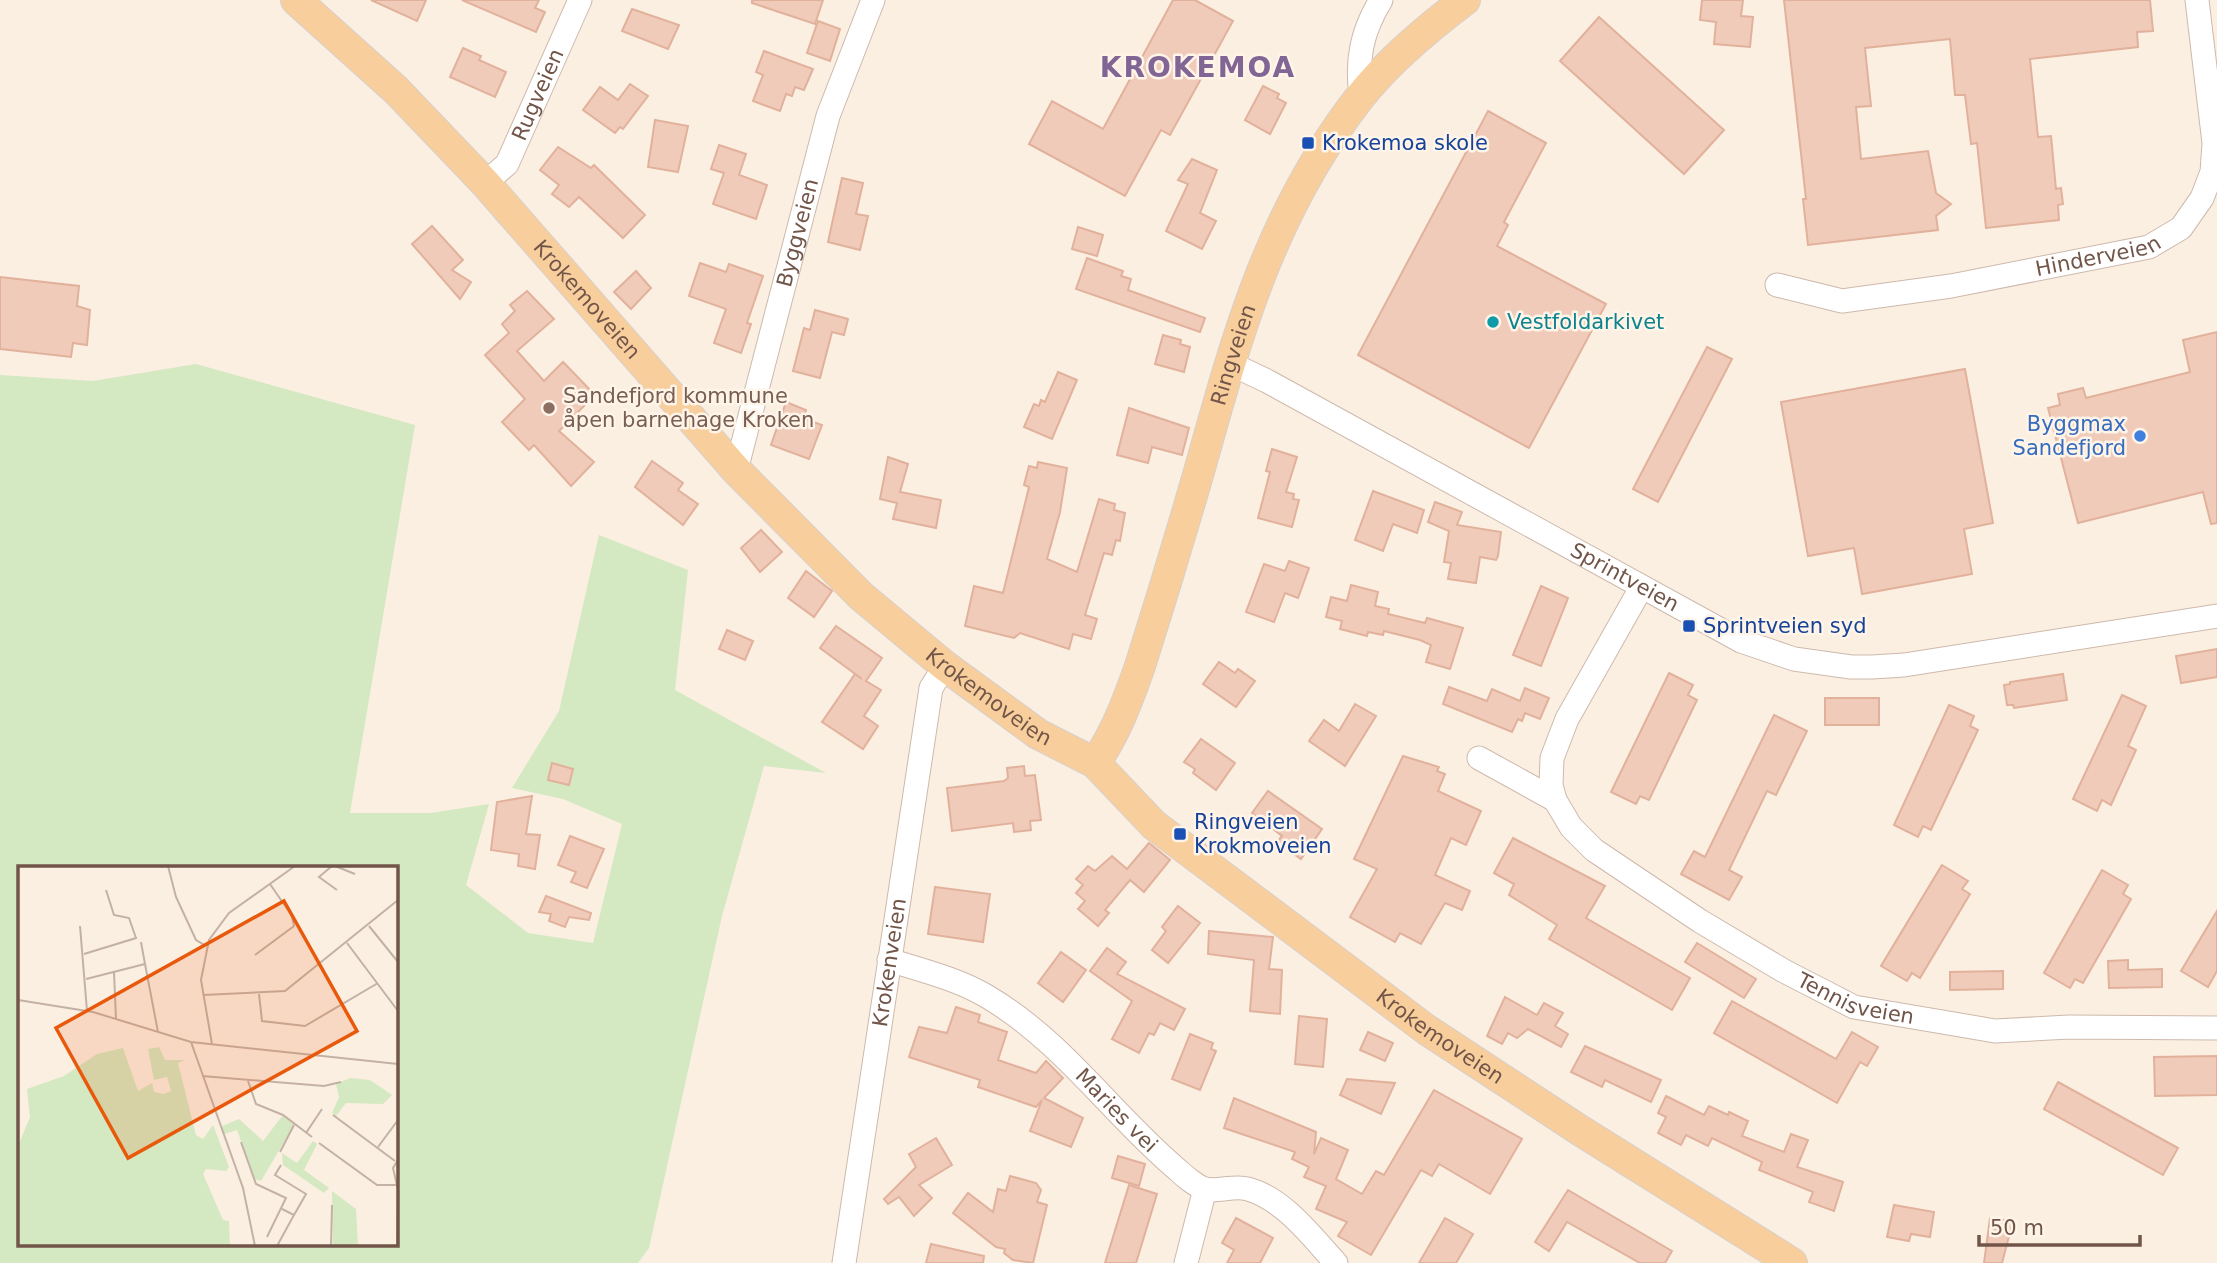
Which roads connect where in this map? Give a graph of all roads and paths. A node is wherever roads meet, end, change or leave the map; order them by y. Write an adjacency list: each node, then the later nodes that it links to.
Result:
1 (580, 0): 8 (street, Rugveien)
2 (873, 0): 11 (street, Byggveien)
3 (1381, 0): 7 (street)
4 (2197, 0): 9 (street, Hinderveien)
5 (299, 1): 8 (main road, Krokemoveien)
6 (1452, 4): 7 (main road, Ringveien)
7 (1361, 95): 10 (main road, Ringveien)
8 (485, 183): 11 (main road, Krokemoveien)
9 (1777, 285)
10 (1229, 363): 12 (street, Sprintveien); 16 (main road, Ringveien)
11 (736, 470): 14 (main road, Krokemoveien)
12 (1642, 588): 13 (street, Sprintveien); 17 (street, Tennisveien)
13 (2217, 615)
14 (945, 666): 16 (main road, Krokemoveien); 18 (street, Krokenveien)
15 (1479, 758): 17 (street, Tennisveien)
16 (1095, 763): 24 (main road, Krokemoveien)
17 (1555, 800): 19 (street, Tennisveien)
18 (889, 960): 20 (street, Maries vei); 21 (street, Krokenveien)
19 (2217, 1028)
20 (1205, 1189): 22 (street); 23 (street)
21 (844, 1263)
22 (1186, 1263)
23 (1336, 1263)
24 (1792, 1263)

